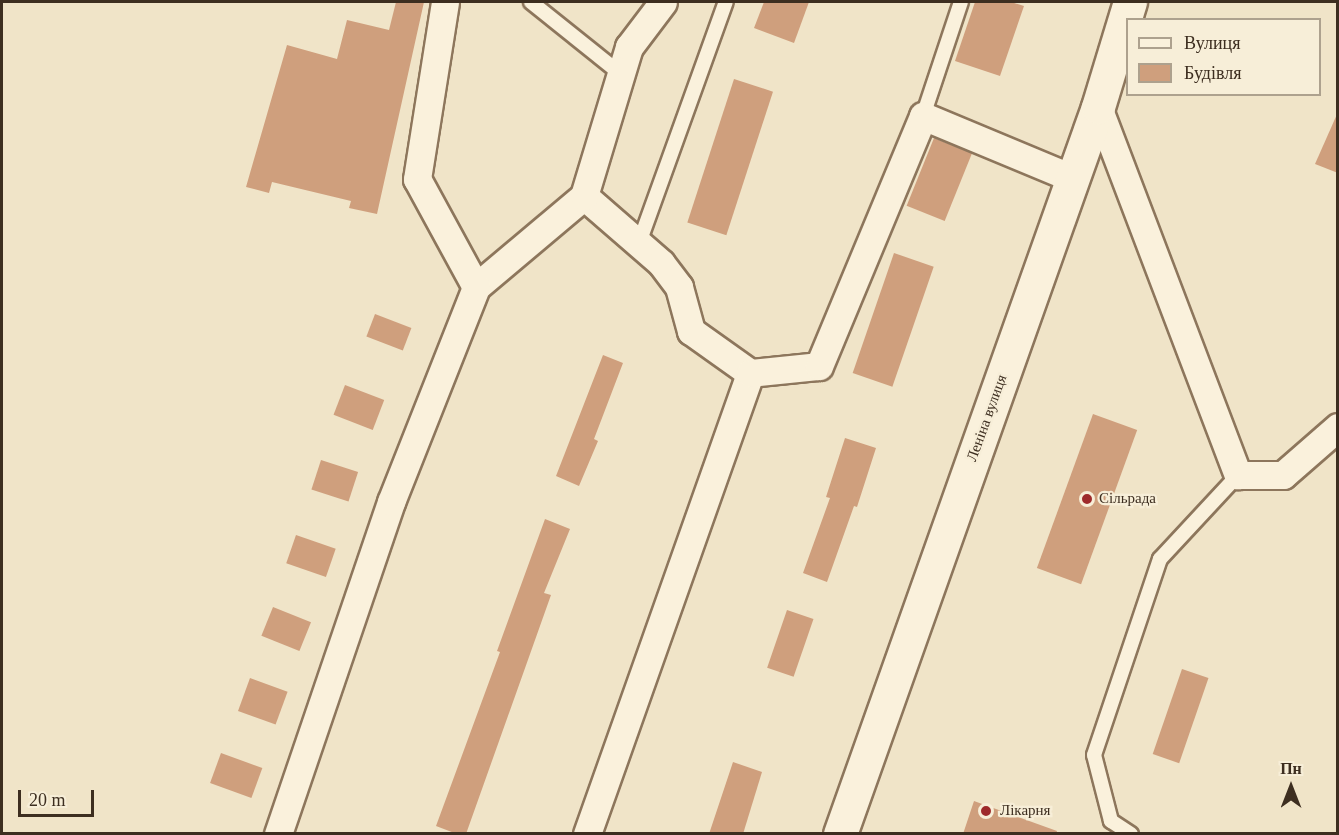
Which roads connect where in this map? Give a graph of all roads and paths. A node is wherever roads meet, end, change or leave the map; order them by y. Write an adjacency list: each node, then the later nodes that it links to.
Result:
1 (445, 2): 13 (street)
2 (531, 2): 7 (lane)
3 (663, 2): 7 (street)
4 (726, 2): 12 (lane)
5 (960, 2): 9 (lane)
6 (1130, 2): 8 (street, Леніна вулиця)
7 (621, 74): 11 (street)
8 (1098, 107): 10 (street, Леніна вулиця); 16 (street)
9 (923, 116): 10 (street); 14 (street)
10 (1072, 178): 19 (street, Леніна вулиця)
11 (584, 196): 12 (street); 13 (street)
12 (639, 243): 14 (street)
13 (476, 287): 17 (street)
14 (750, 373): 18 (street)
15 (1338, 427): 16 (street)
16 (1238, 475): 20 (lane)
17 (278, 834)
18 (587, 834)
19 (840, 834)
20 (1131, 834)

